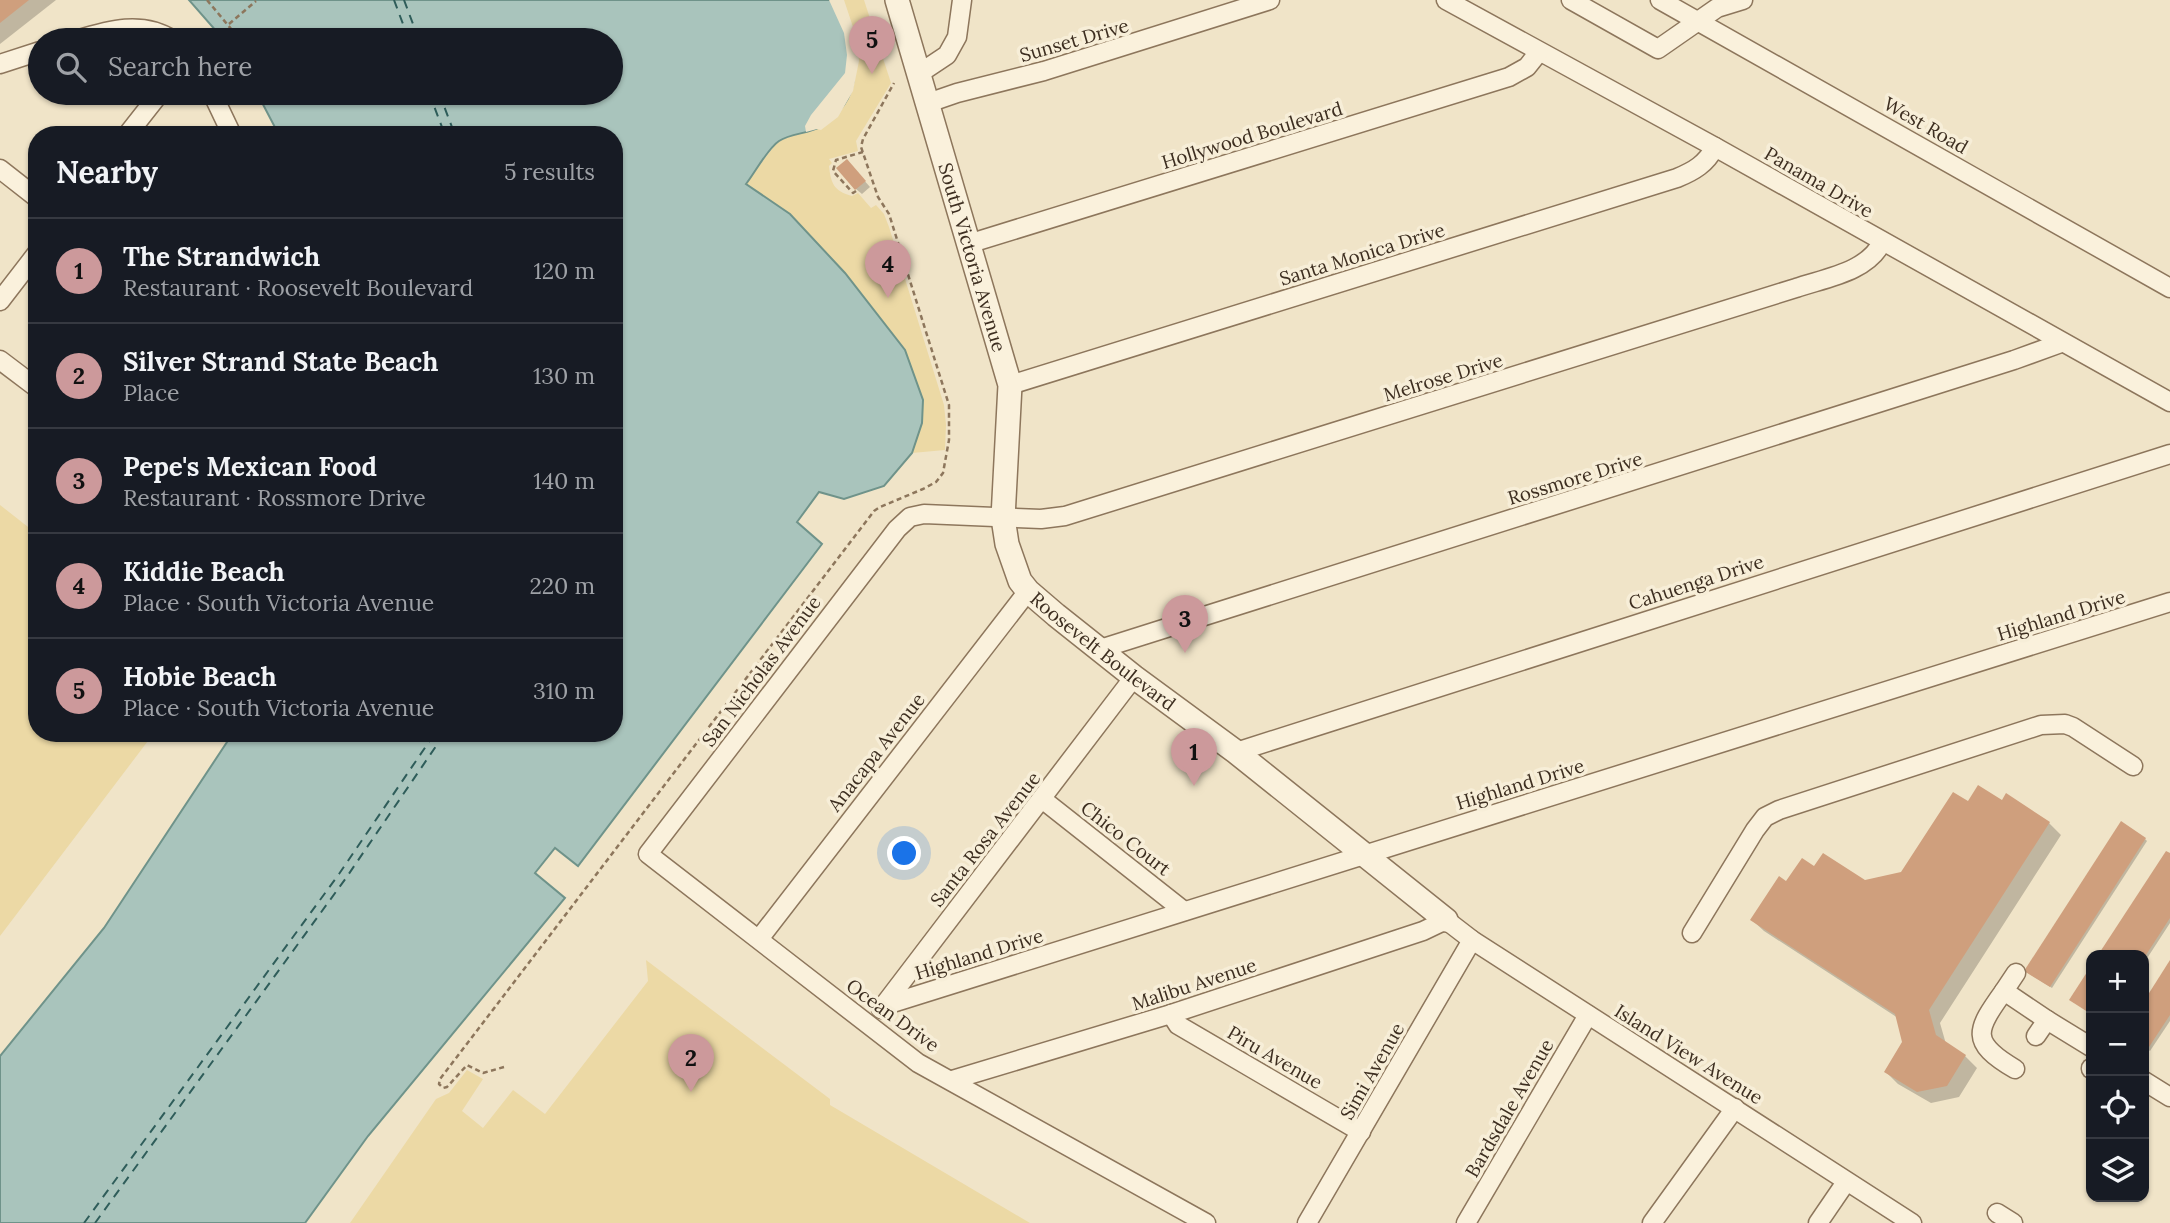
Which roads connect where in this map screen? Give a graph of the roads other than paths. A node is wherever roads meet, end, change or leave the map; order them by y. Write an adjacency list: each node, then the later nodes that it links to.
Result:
1 (897, 0): 12 (street, South Victoria Avenue)
2 (961, 0): 12 (street)
3 (1270, 0): 13 (street, Sunset Drive)
4 (1446, 0): 9 (street, Panama Drive)
5 (1572, 0): 8 (street)
6 (1660, 0): 8 (street, West Road)
7 (1743, 0): 8 (street)
8 (1700, 22): 24 (street, West Road)
9 (1539, 51): 18 (street, Panama Drive); 22 (street, Hollywood Boulevard)
10 (28, 55): 11 (street)
11 (0, 64)
12 (920, 73): 13 (street, South Victoria Avenue)
13 (929, 103): 22 (street, South Victoria Avenue)
14 (151, 105): 16 (street)
15 (218, 105): 17 (street)
16 (134, 126)
17 (228, 126)
18 (1715, 147): 21 (street, Panama Drive); 29 (street, Santa Monica Drive)
19 (0, 169): 20 (street)
20 (28, 191)
21 (1882, 242): 26 (street, Panama Drive); 32 (street, Melrose Drive)
22 (968, 244): 29 (street, South Victoria Avenue)
23 (28, 265): 25 (street)
24 (2170, 288)
25 (0, 301)
26 (2060, 343): 30 (street, Panama Drive); 35 (street, Rossmore Drive)
27 (0, 360): 28 (street)
28 (28, 381)
29 (1010, 385): 32 (street, South Victoria Avenue)
30 (2170, 402)
31 (2170, 454): 37 (street, Cahuenga Drive)
32 (1003, 518): 33 (street, Roosevelt Boulevard); 40 (street, San Nicholas Avenue)
33 (1028, 591): 35 (street, Roosevelt Boulevard); 45 (street, Anacapa Avenue)
34 (2170, 603): 41 (street, Highland Drive)
35 (1100, 649): 36 (street, Roosevelt Boulevard)
36 (1135, 677): 37 (street, Roosevelt Boulevard); 39 (street, Santa Rosa Avenue)
37 (1236, 752): 41 (street, Roosevelt Boulevard)
38 (2133, 766): 44 (street)
39 (1042, 799): 42 (street, Chico Court); 49 (street, Santa Rosa Avenue)
40 (648, 854): 45 (street, Ocean Drive)
41 (1365, 854): 42 (street, Highland Drive); 43 (street, Roosevelt Boulevard)
42 (1184, 911): 49 (street, Highland Drive)
43 (1446, 919): 46 (street, Island View Avenue); 50 (street, Malibu Avenue)
44 (1692, 933)
45 (758, 939): 53 (street, Ocean Drive)
46 (1472, 940): 51 (street, Island View Avenue); 61 (street, Simi Avenue)
47 (2016, 972): 48 (street)
48 (2004, 991): 52 (street); 56 (street)
49 (883, 1006): 53 (street, Santa Rosa Avenue)
50 (1171, 1014): 57 (street, Malibu Avenue); 61 (street, Piru Avenue)
51 (1588, 1015): 60 (street, Island View Avenue); 66 (street, Bardsdale Avenue)
52 (2047, 1020): 54 (street); 55 (street)
53 (867, 1024): 57 (street, Ocean Drive)
54 (2036, 1036)
55 (2086, 1044)
56 (2015, 1069)
57 (952, 1080): 64 (street, Ocean Drive)
58 (2149, 1084): 59 (street)
59 (2170, 1097)
60 (1735, 1108): 62 (street, Island View Avenue); 67 (street)
61 (1361, 1132): 65 (street, Simi Avenue)
62 (1846, 1182): 68 (street); 69 (street, Island View Avenue)
63 (1997, 1213): 70 (street)
64 (1206, 1223)
65 (1307, 1223)
66 (1466, 1223)
67 (1652, 1223)
68 (1818, 1223)
69 (1912, 1223)
70 (2013, 1223)

